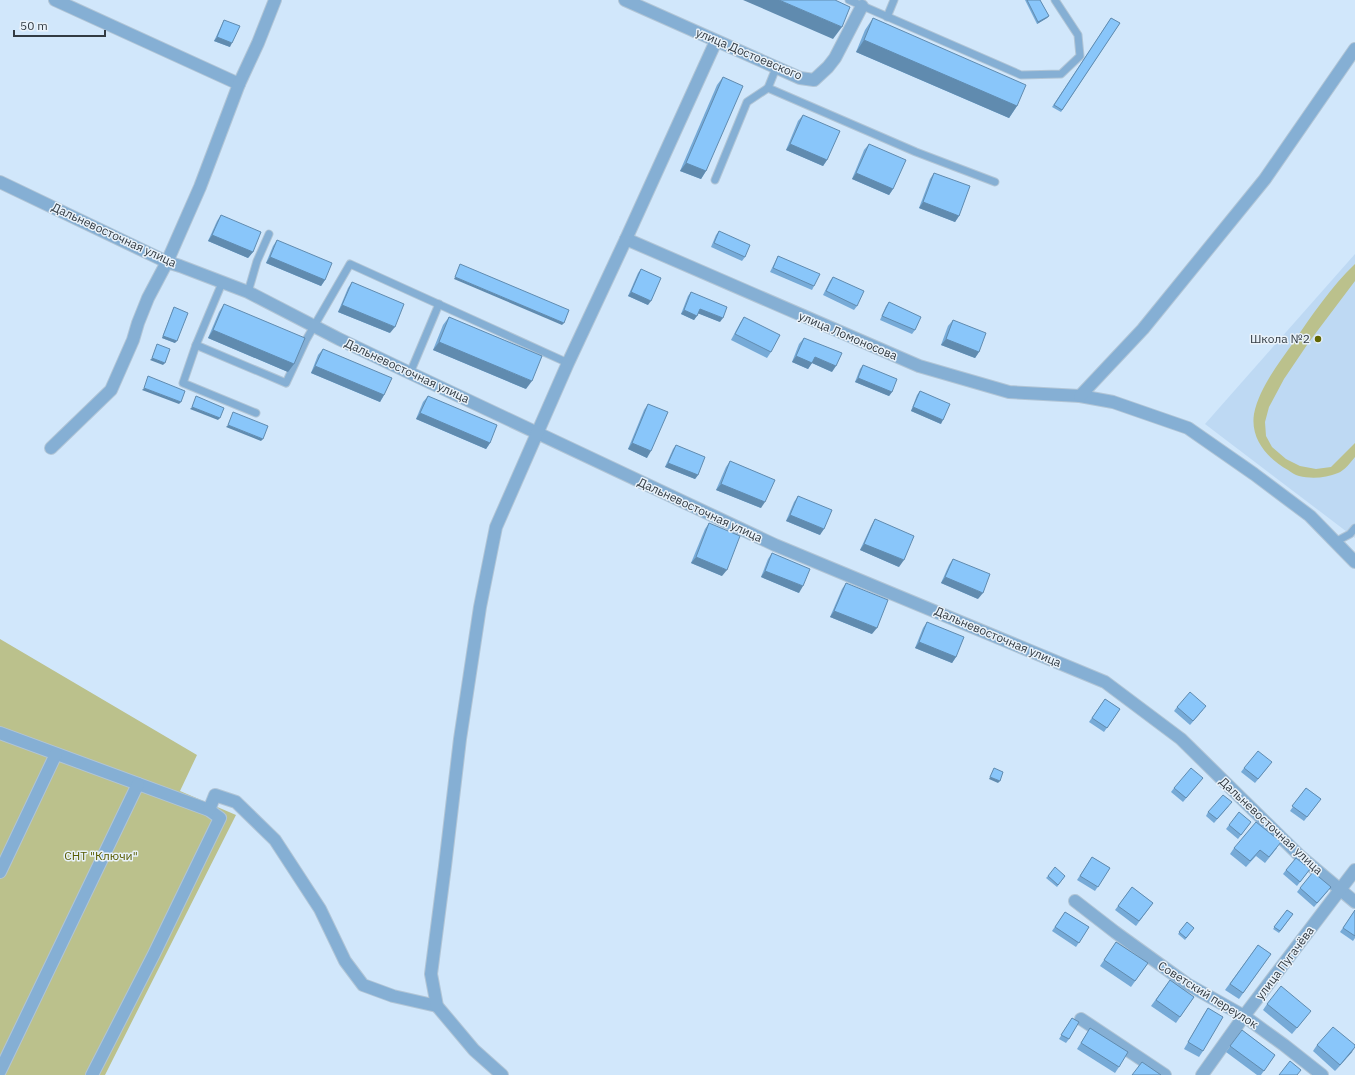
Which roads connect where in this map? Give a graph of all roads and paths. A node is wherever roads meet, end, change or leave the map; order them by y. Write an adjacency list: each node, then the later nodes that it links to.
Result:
1 (55, 0): 12 (street)
2 (275, 0): 12 (street)
3 (624, 0): 9 (street, улица Достоевского)
4 (849, 0): 7 (lane)
5 (894, 0): 8 (lane)
6 (1055, 0): 8 (lane)
7 (862, 6): 8 (lane); 11 (street, улица Достоевского)
8 (887, 17)
9 (716, 40): 11 (street, улица Достоевского); 18 (street)
10 (1355, 49): 27 (street)
11 (776, 68): 13 (lane)
12 (240, 84): 19 (street)
13 (768, 88): 14 (lane); 16 (lane)
14 (715, 180)
15 (0, 182): 19 (street, Дальневосточная улица)
16 (995, 182)
17 (269, 234): 21 (lane)
18 (626, 239): 25 (street); 27 (street, улица Ломоносова)
19 (168, 262): 20 (street, Дальневосточная улица); 30 (street)
20 (222, 283): 21 (street, Дальневосточная улица); 24 (lane)
21 (248, 292): 23 (street, Дальневосточная улица)
22 (439, 304): 23 (lane); 25 (lane); 26 (lane)
23 (314, 326): 24 (lane); 26 (street, Дальневосточная улица)
24 (196, 344): 28 (lane)
25 (568, 363): 29 (street)
26 (410, 373): 29 (street, Дальневосточная улица)
27 (1080, 396): 32 (street, улица Ломоносова)
28 (256, 413)
29 (538, 433): 40 (street, Дальневосточная улица); 43 (street)
30 (51, 448)
31 (1355, 528): 32 (lane)
32 (1335, 542): 33 (street, улица Ломоносова)
33 (1355, 562)
34 (0, 733): 35 (street)
35 (56, 754): 36 (street); 39 (street)
36 (138, 784): 37 (street); 46 (street)
37 (209, 810): 43 (street); 47 (street)
38 (1355, 870): 40 (street, улица Пугачёва)
39 (0, 872)
40 (1340, 890): 42 (street, Дальневосточная улица); 44 (street, улица Пугачёва)
41 (1074, 901): 44 (street, Советский переулок)
42 (1355, 902)
43 (437, 1006): 48 (street)
44 (1244, 1016): 50 (street, улица Пугачёва); 51 (street, Советский переулок)
45 (1081, 1019): 49 (street)
46 (1, 1074)
47 (92, 1075)
48 (502, 1075)
49 (1165, 1075)
50 (1202, 1075)
51 (1322, 1075)

